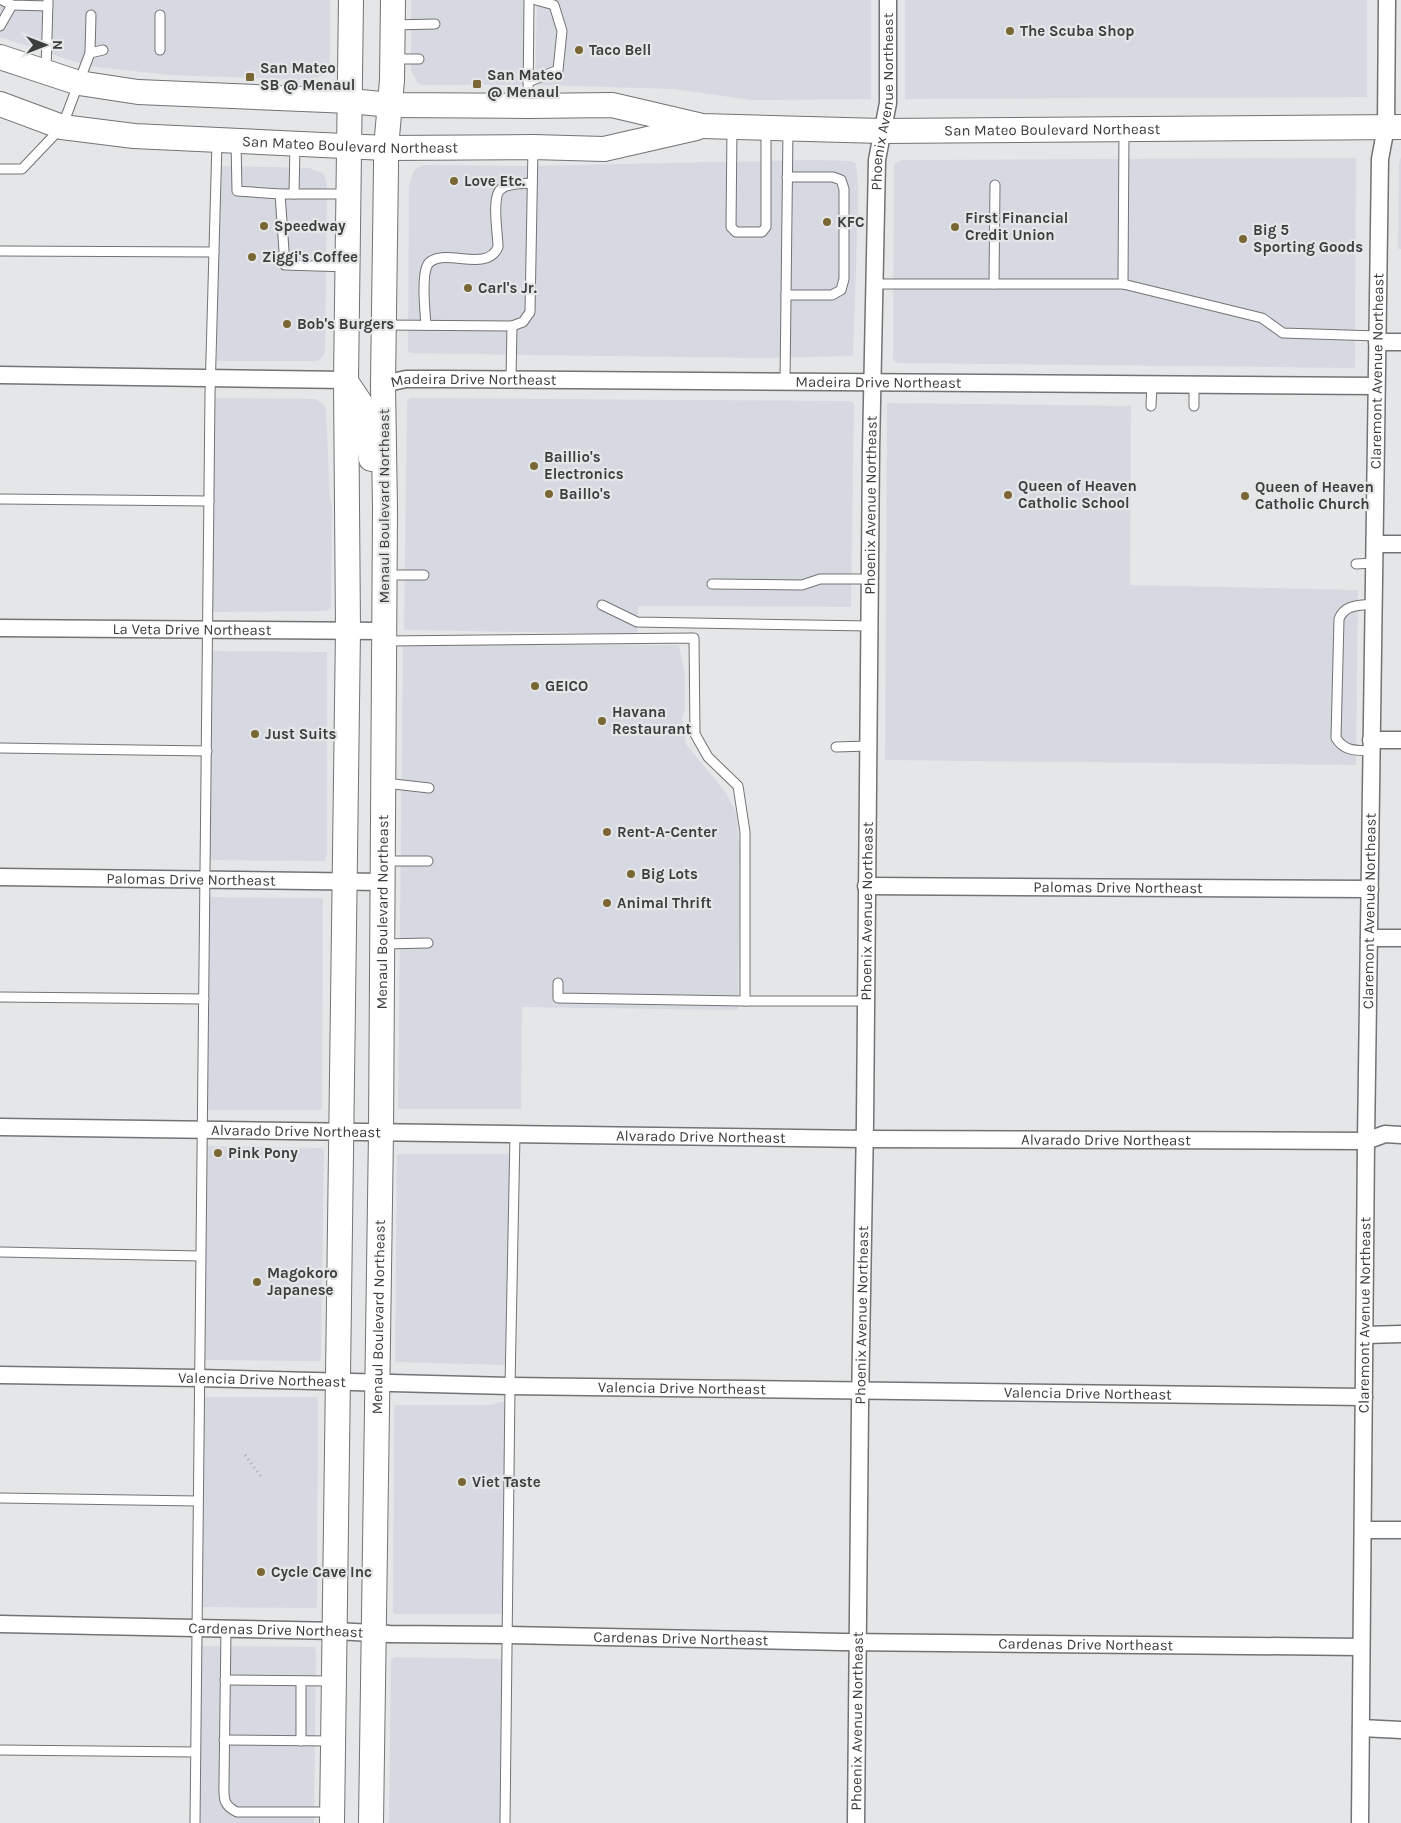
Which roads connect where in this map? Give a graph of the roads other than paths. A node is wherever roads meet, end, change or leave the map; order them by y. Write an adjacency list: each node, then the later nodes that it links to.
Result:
1 (2, 0): 9 (lane)
2 (351, 0): 24 (main road)
3 (393, 0): 13 (main road, Menaul Boulevard Northeast)
4 (529, 0): 23 (lane)
5 (536, 0): 23 (lane)
6 (888, 0): 34 (street, Phoenix Avenue Northeast)
7 (1387, 0): 31 (street, Claremont Avenue Northeast)
8 (48, 3): 9 (lane); 21 (lane)
9 (12, 5): 14 (lane)
10 (91, 15): 17 (lane)
11 (160, 15): 16 (lane)
12 (435, 24): 13 (lane)
13 (393, 25): 20 (main road, Menaul Boulevard Northeast)
14 (0, 26)
15 (103, 50): 17 (lane)
16 (160, 50)
17 (90, 53): 22 (lane)
18 (0, 57): 21 (main road, San Mateo Boulevard Northeast)
19 (419, 58): 20 (lane)
20 (393, 59): 26 (main road, Menaul Boulevard Northeast)
21 (46, 72): 22 (main road, San Mateo Boulevard Northeast)
22 (80, 82): 24 (main road, San Mateo Boulevard Northeast); 29 (lane)
23 (528, 82): 27 (lane)
24 (350, 101): 26 (main road, San Mateo Boulevard Northeast); 37 (main road)
25 (0, 104): 29 (main road, San Mateo Boulevard Northeast)
26 (390, 105): 27 (main road, San Mateo Boulevard Northeast); 39 (main road, Menaul Boulevard Northeast)
27 (528, 106): 28 (main road, San Mateo Boulevard Northeast)
28 (702, 126): 30 (main road, San Mateo Boulevard Northeast); 38 (main road, San Mateo Boulevard Northeast)
29 (62, 127): 35 (main road, San Mateo Boulevard Northeast); 40 (lane)
30 (732, 127): 32 (main road, San Mateo Boulevard Northeast); 32 (lane)
31 (1394, 127): 33 (main road, San Mateo Boulevard Northeast); 58 (street, Claremont Avenue Northeast)
32 (777, 128): 34 (main road, San Mateo Boulevard Northeast); 41 (lane)
33 (1124, 130): 34 (main road, San Mateo Boulevard Northeast); 52 (lane)
34 (882, 131): 50 (street, Phoenix Avenue Northeast)
35 (227, 140): 36 (main road, San Mateo Boulevard Northeast); 44 (lane); 48 (lane)
36 (295, 143): 37 (main road, San Mateo Boulevard Northeast); 45 (lane)
37 (350, 146): 39 (main road, San Mateo Boulevard Northeast); 46 (main road)
38 (533, 147): 39 (main road, San Mateo Boulevard Northeast); 42 (lane)
39 (386, 148): 55 (main road, Menaul Boulevard Northeast)
40 (0, 169)
41 (788, 177): 53 (lane); 53 (lane)
42 (532, 184): 56 (lane); 57 (lane)
43 (995, 185): 51 (lane)
44 (280, 194): 45 (lane); 49 (lane)
45 (294, 194): 46 (lane)
46 (349, 194): 49 (main road)
47 (0, 250): 48 (lane)
48 (214, 252): 61 (lane)
49 (348, 267): 54 (main road)
50 (875, 284): 51 (lane); 65 (street, Phoenix Avenue Northeast)
51 (994, 284): 52 (lane)
52 (1123, 284): 58 (lane)
53 (786, 295): 64 (lane)
54 (347, 310): 63 (main road); 66 (main road)
55 (384, 325): 56 (lane); 66 (main road, Menaul Boulevard Northeast)
56 (426, 325): 57 (lane)
57 (512, 326): 62 (lane)
58 (1377, 339): 59 (street); 69 (street, Claremont Avenue Northeast)
59 (1401, 342)
60 (0, 375): 61 (street)
61 (210, 378): 63 (street); 73 (lane)
62 (511, 379): 64 (street, Madeira Drive Northeast); 66 (street, Madeira Drive Northeast)
63 (346, 380): 74 (main road); 88 (main road)
64 (785, 382): 65 (street, Madeira Drive Northeast)
65 (874, 382): 67 (street, Madeira Drive Northeast); 81 (street, Phoenix Avenue Northeast)
66 (383, 384): 74 (main road, Menaul Boulevard Northeast)
67 (1152, 384): 68 (street, Madeira Drive Northeast); 70 (lane)
68 (1194, 385): 69 (street, Madeira Drive Northeast); 71 (lane)
69 (1376, 386): 75 (street, Claremont Avenue Northeast)
70 (1151, 406)
71 (1194, 406)
72 (0, 499): 73 (lane)
73 (209, 500): 87 (lane)
74 (385, 509): 79 (main road, Menaul Boulevard Northeast)
75 (1374, 544): 76 (street); 77 (street, Claremont Avenue Northeast)
76 (1401, 544)
77 (1374, 563): 78 (lane); 83 (street, Claremont Avenue Northeast)
78 (1356, 564)
79 (385, 575): 80 (lane); 89 (main road, Menaul Boulevard Northeast)
80 (424, 575)
81 (870, 579): 82 (lane); 85 (street, Phoenix Avenue Northeast)
82 (712, 584)
83 (1373, 604): 93 (street, Claremont Avenue Northeast); 93 (lane)
84 (602, 605): 85 (lane)
85 (869, 626): 92 (street, Phoenix Avenue Northeast)
86 (0, 628): 87 (street, La Veta Drive Northeast)
87 (207, 630): 88 (street, La Veta Drive Northeast); 95 (lane)
88 (348, 630): 89 (street, La Veta Drive Northeast); 102 (main road)
89 (384, 636): 96 (main road, Menaul Boulevard Northeast); 112 (lane)
90 (1401, 740): 93 (street)
91 (836, 746): 92 (lane)
92 (868, 746): 103 (street, Phoenix Avenue Northeast)
93 (1371, 746): 104 (street, Claremont Avenue Northeast)
94 (0, 748): 95 (lane)
95 (206, 751): 101 (lane)
96 (383, 782): 97 (lane); 99 (main road, Menaul Boulevard Northeast)
97 (429, 788)
98 (428, 861): 99 (lane)
99 (382, 872): 102 (street, Palomas Drive Northeast); 108 (main road, Menaul Boulevard Northeast)
100 (0, 877): 101 (street, Palomas Drive Northeast)
101 (205, 879): 102 (street, Palomas Drive Northeast); 111 (lane)
102 (343, 881): 116 (main road)
103 (866, 886): 104 (street, Palomas Drive Northeast); 113 (street, Phoenix Avenue Northeast)
104 (1370, 890): 105 (street, Claremont Avenue Northeast)
105 (1369, 938): 106 (street); 121 (street, Claremont Avenue Northeast)
106 (1401, 938)
107 (428, 943): 108 (lane)
108 (381, 944): 117 (main road, Menaul Boulevard Northeast)
109 (558, 983): 112 (lane)
110 (0, 997): 111 (lane)
111 (204, 999): 115 (lane)
112 (745, 1001): 113 (lane)
113 (866, 1001): 120 (street, Phoenix Avenue Northeast)
114 (0, 1127): 115 (street, Alvarado Drive Northeast)
115 (203, 1129): 116 (street, Alvarado Drive Northeast); 123 (lane)
116 (342, 1131): 117 (street, Alvarado Drive Northeast); 128 (main road)
117 (381, 1132): 118 (street, Alvarado Drive Northeast); 129 (main road, Menaul Boulevard Northeast)
118 (515, 1134): 120 (street, Alvarado Drive Northeast); 130 (lane)
119 (1401, 1135): 121 (street, Alvarado Drive Northeast)
120 (865, 1139): 121 (street, Alvarado Drive Northeast); 131 (street, Phoenix Avenue Northeast)
121 (1366, 1141): 125 (street, Claremont Avenue Northeast)
122 (0, 1252): 123 (lane)
123 (200, 1256): 127 (lane)
124 (1401, 1334): 125 (street)
125 (1365, 1335): 132 (street, Claremont Avenue Northeast)
126 (0, 1375): 127 (street, Valencia Drive Northeast)
127 (199, 1378): 128 (street, Valencia Drive Northeast); 134 (lane)
128 (338, 1382): 129 (street, Valencia Drive Northeast); 140 (main road)
129 (376, 1384): 130 (street, Valencia Drive Northeast); 141 (main road, Menaul Boulevard Northeast)
130 (510, 1386): 131 (street, Valencia Drive Northeast); 142 (lane)
131 (860, 1390): 132 (street, Valencia Drive Northeast); 143 (street, Phoenix Avenue Northeast)
132 (1364, 1397): 135 (street, Claremont Avenue Northeast)
133 (0, 1498): 134 (lane)
134 (198, 1500): 138 (lane)
135 (1363, 1530): 136 (street); 144 (street, Claremont Avenue Northeast)
136 (1401, 1530)
137 (0, 1624): 138 (street, Cardenas Drive Northeast)
138 (196, 1628): 139 (street, Cardenas Drive Northeast); 154 (lane)
139 (226, 1629): 140 (street, Cardenas Drive Northeast); 145 (lane)
140 (336, 1631): 141 (street, Cardenas Drive Northeast); 147 (main road)
141 (374, 1634): 142 (street, Cardenas Drive Northeast); 157 (main road, Menaul Boulevard Northeast)
142 (508, 1635): 143 (street, Cardenas Drive Northeast); 158 (lane)
143 (857, 1643): 144 (street, Cardenas Drive Northeast); 159 (street, Phoenix Avenue Northeast)
144 (1361, 1647): 148 (street, Claremont Avenue Northeast)
145 (225, 1680): 146 (lane); 150 (lane)
146 (301, 1681): 147 (lane); 151 (lane)
147 (335, 1681): 152 (main road)
148 (1361, 1728): 149 (street); 160 (street, Claremont Avenue Northeast)
149 (1401, 1730)
150 (224, 1740): 151 (lane); 155 (lane)
151 (301, 1741): 152 (lane)
152 (334, 1742): 155 (main road)
153 (0, 1750): 154 (lane)
154 (195, 1752): 156 (lane)
155 (332, 1818)
156 (195, 1823)
157 (371, 1823)
158 (505, 1823)
159 (856, 1823)
160 (1360, 1823)

